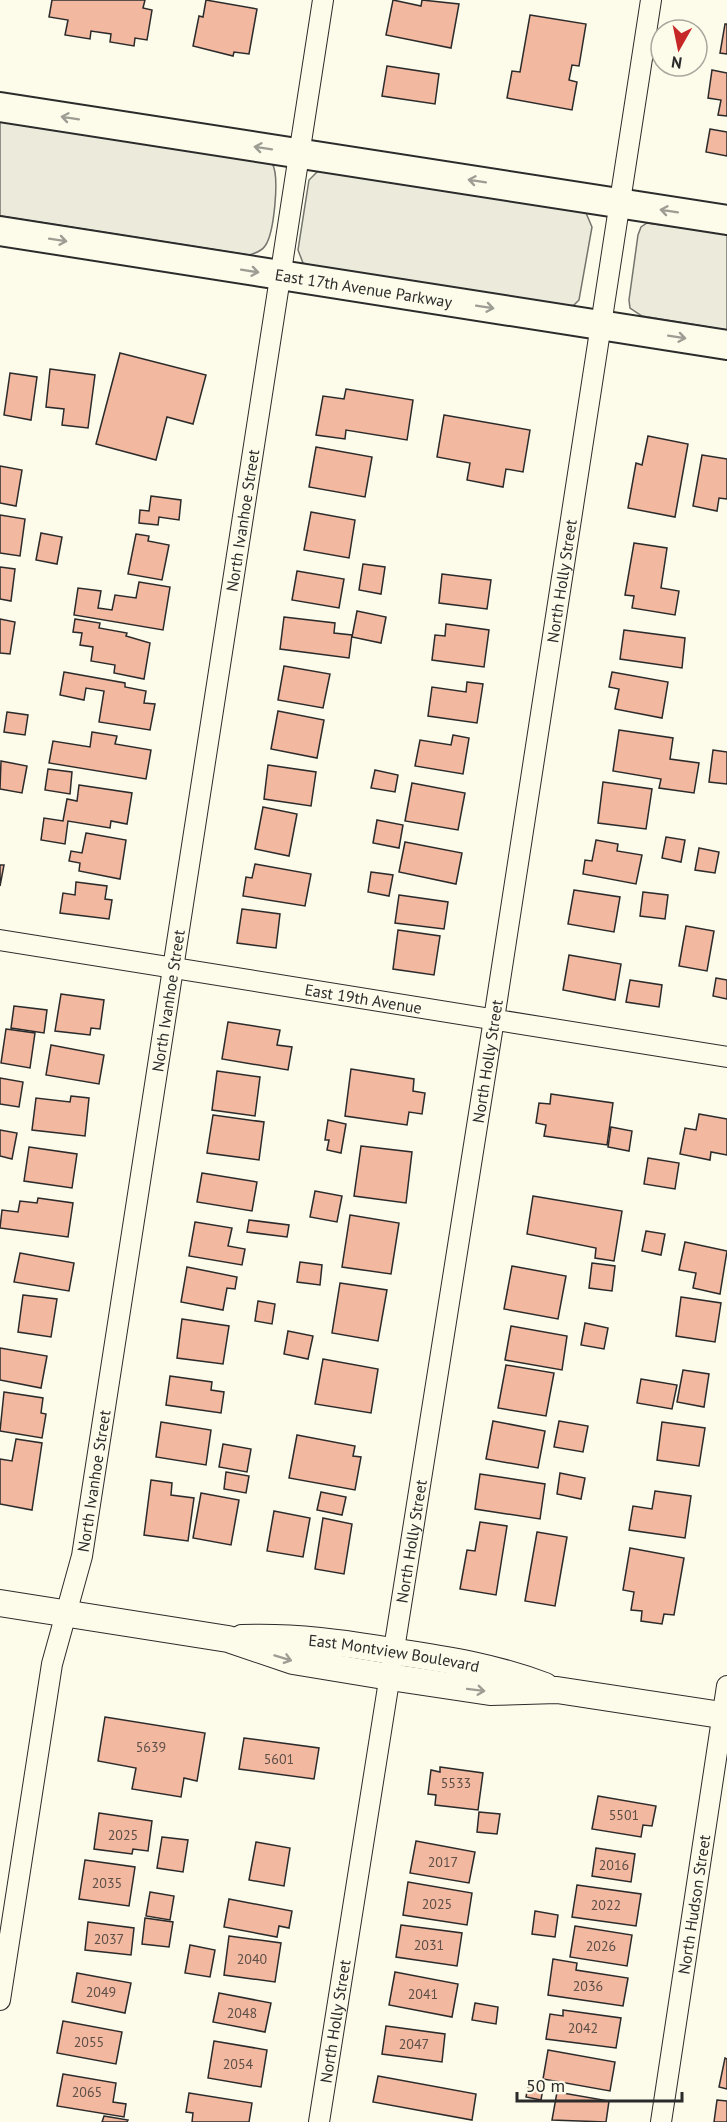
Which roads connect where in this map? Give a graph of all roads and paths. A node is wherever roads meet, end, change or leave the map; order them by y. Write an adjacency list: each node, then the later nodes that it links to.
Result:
1 (323, 0): 4 (street, North Ivanhoe Street)
2 (651, 0): 5 (street, North Holly Street)
3 (0, 107): 4 (main road, one-way to 3)
4 (299, 153): 5 (main road, one-way to 4); 8 (street, North Ivanhoe Street)
5 (620, 203): 6 (main road, one-way to 5); 9 (street, North Holly Street)
6 (727, 220)
7 (0, 231): 8 (main road, East 17th Avenue Parkway, one-way to 8)
8 (281, 276): 9 (main road, East 17th Avenue Parkway, one-way to 9); 12 (street, North Ivanhoe Street)
9 (600, 324): 10 (main road, East 17th Avenue Parkway, one-way to 10); 13 (street, North Holly Street)
10 (727, 345)
11 (0, 940): 12 (street, East 19th Avenue)
12 (173, 969): 13 (street, East 19th Avenue); 16 (street, North Ivanhoe Street)
13 (494, 1019): 14 (street, East 19th Avenue); 18 (street, North Holly Street)
14 (727, 1057)
15 (0, 1602): 16 (street, East Montview Boulevard)
16 (67, 1613): 17 (street, East Montview Boulevard); 23 (street, North Ivanhoe Street)
17 (228, 1639): 18 (street, East Montview Boulevard); 19 (street, East Montview Boulevard, one-way to 19)
18 (394, 1651): 19 (street, North Holly Street); 21 (street, East Montview Boulevard)
19 (390, 1677): 21 (street, East Montview Boulevard, one-way to 21); 24 (street, North Holly Street)
20 (727, 1686): 22 (street, North Hudson Street)
21 (556, 1690): 22 (street, East Montview Boulevard)
22 (725, 1715): 25 (street, North Hudson Street)
23 (0, 2000)
24 (319, 2122)
25 (661, 2122)

